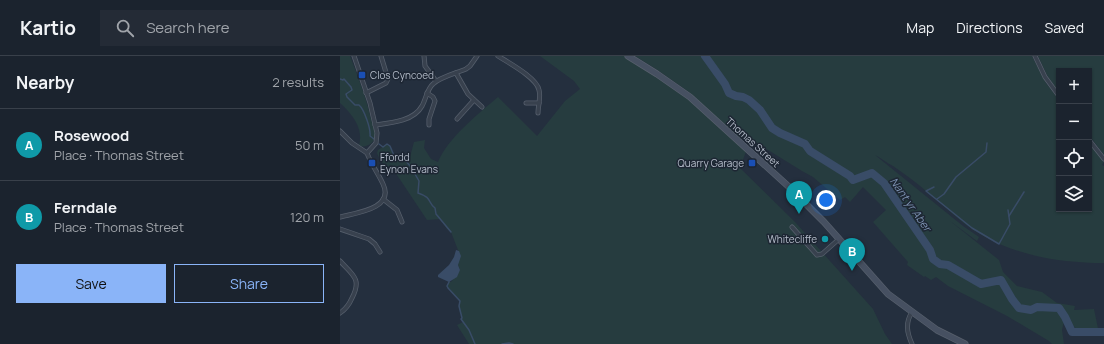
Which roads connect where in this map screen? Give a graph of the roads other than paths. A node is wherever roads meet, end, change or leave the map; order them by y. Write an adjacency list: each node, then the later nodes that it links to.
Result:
1 (354, 56): 11 (street)
2 (381, 56): 11 (street)
3 (424, 56): 9 (street)
4 (477, 56): 8 (street)
5 (498, 56): 15 (street)
6 (628, 56): 30 (main road, Thomas Street)
7 (1036, 56): 10 (street)
8 (456, 73): 9 (street); 13 (street)
9 (436, 81): 12 (street)
10 (1056, 92)
11 (366, 93): 19 (street)
12 (428, 93): 19 (street); 20 (street)
13 (474, 100): 16 (street); 18 (street)
14 (526, 102): 15 (street)
15 (539, 103): 17 (street)
16 (482, 107)
17 (538, 113)
18 (457, 119)
19 (375, 125): 23 (street)
20 (429, 125)
21 (340, 131): 23 (street)
22 (1092, 144): 24 (street)
23 (367, 153): 25 (street)
24 (1104, 159)
25 (383, 199): 26 (street); 27 (street)
26 (340, 217)
27 (402, 222)
28 (792, 227): 30 (street)
29 (340, 229): 31 (street)
30 (839, 239): 33 (main road, Thomas Street)
31 (380, 252)
32 (340, 261): 34 (street)
33 (912, 312): 35 (street); 36 (main road, Thomas Street)
34 (340, 313)
35 (912, 344)
36 (966, 344)

